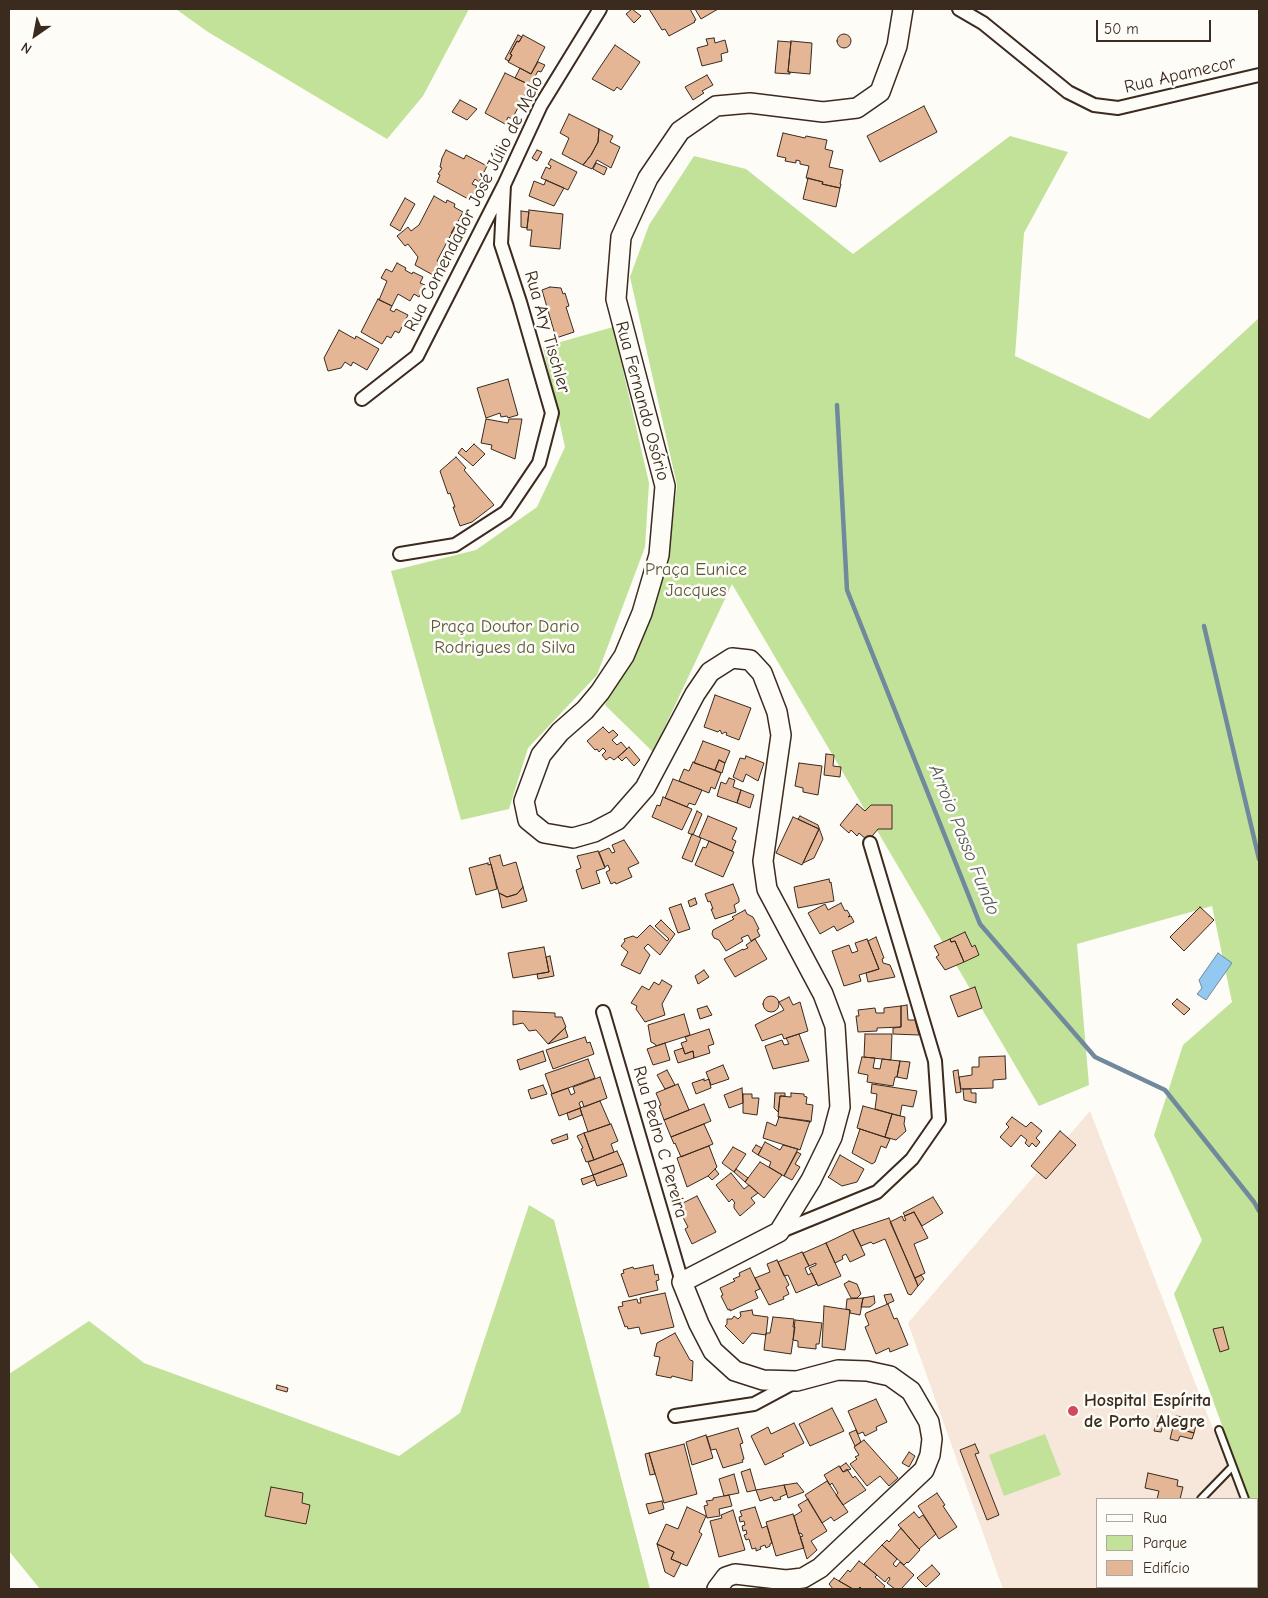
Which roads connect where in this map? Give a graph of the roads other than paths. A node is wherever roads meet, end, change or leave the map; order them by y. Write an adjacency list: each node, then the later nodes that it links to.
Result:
1 (600, 9): 5 (street, Rua Comendador José Júlio de Melo)
2 (903, 9): 10 (street, Rua Fernando Osório)
3 (959, 9): 4 (street, Rua Apamecor)
4 (1259, 74)
5 (504, 185): 6 (street, Rua Comendador José Júlio de Melo); 7 (street, Rua Ary Tischler)
6 (362, 399)
7 (400, 554)
8 (870, 843): 10 (street)
9 (603, 1012): 11 (street, Rua Pedro C Pereira)
10 (779, 1232): 11 (street)
11 (682, 1282): 12 (street)
12 (797, 1381): 13 (street); 18 (street)
13 (675, 1416)
14 (1219, 1430): 15 (lane)
15 (1232, 1468): 16 (lane); 17 (lane)
16 (1202, 1498)
17 (1245, 1498)
18 (717, 1589)

